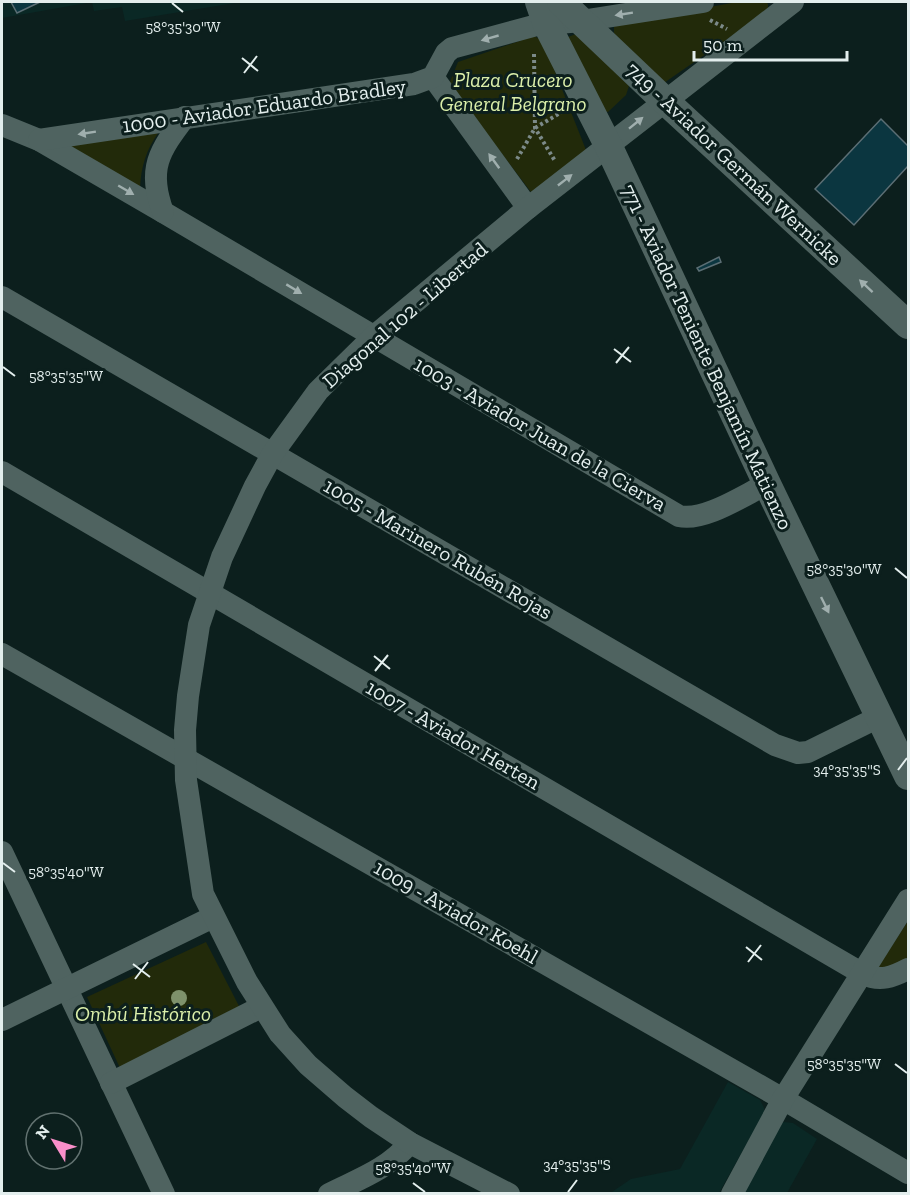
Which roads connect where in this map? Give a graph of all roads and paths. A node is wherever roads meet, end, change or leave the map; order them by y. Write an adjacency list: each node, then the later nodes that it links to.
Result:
1 (703, 2): 4 (street, one-way to 4)
2 (793, 2): 7 (street, Diagonal 102 - Libertad)
3 (544, 14): 4 (street, 749 - Aviador Germán Wernicke); 5 (street, 1000 - Aviador Eduardo Bradley, one-way to 5); 6 (street, 771 - Aviador Teniente Benjamín Matienzo); 10 (path)
4 (581, 21): 7 (street, 749 - Aviador Germán Wernicke)
5 (433, 77): 8 (street, 1000 - Aviador Eduardo Bradley); 13 (street, one-way to 5)
6 (584, 99): 10 (path); 12 (street, 771 - Aviador Teniente Benjamín Matienzo)
7 (664, 100): 12 (street, Diagonal 102 - Libertad, one-way to 7); 18 (street, 749 - Aviador Germán Wernicke, one-way to 7)
8 (185, 117): 11 (street, 1000 - Aviador Eduardo Bradley, one-way to 11); 16 (street)
9 (2, 125): 11 (street)
10 (535, 128): 13 (path); 14 (path)
11 (39, 140): 16 (street, 1003 - Aviador Juan de la Cierva, one-way to 16)
12 (608, 145): 14 (street, Diagonal 102 - Libertad); 22 (street, 771 - Aviador Teniente Benjamín Matienzo)
13 (505, 177): 15 (street)
14 (566, 179): 15 (street, Diagonal 102 - Libertad, one-way to 14)
15 (528, 208): 19 (street, Diagonal 102 - Libertad)
16 (163, 212): 19 (street, 1003 - Aviador Juan de la Cierva, one-way to 19)
17 (2, 297): 20 (street, 1005 - Marinero Rubén Rojas)
18 (909, 325)
19 (373, 337): 20 (street, Diagonal 102 - Libertad); 22 (street, 1003 - Aviador Juan de la Cierva)
20 (273, 453): 23 (street, Diagonal 102 - Libertad); 25 (street, 1005 - Marinero Rubén Rojas)
21 (2, 472): 23 (street, 1007 - Aviador Herten)
22 (767, 484): 25 (street, 771 - Aviador Teniente Benjamín Matienzo, one-way to 25)
23 (210, 593): 26 (street, Diagonal 102 - Libertad); 32 (street, 1007 - Aviador Herten)
24 (2, 654): 26 (street, 1009 - Aviador Koehl)
25 (879, 717): 27 (street, 771 - Aviador Teniente Benjamín Matienzo)
26 (185, 758): 30 (street, Diagonal 102 - Libertad); 37 (street, 1009 - Aviador Koehl)
27 (909, 776)
28 (2, 852): 33 (street)
29 (909, 900): 32 (street)
30 (213, 917): 33 (street); 34 (street, Diagonal 102 - Libertad)
31 (909, 969): 32 (street, 1007 - Aviador Herten)
32 (863, 974): 37 (street)
33 (65, 988): 35 (street); 36 (street)
34 (261, 1007): 36 (street); 38 (street, Diagonal 102 - Libertad)
35 (2, 1020)
36 (111, 1083): 40 (street)
37 (783, 1099): 39 (street, 1009 - Aviador Koehl); 43 (street)
38 (410, 1143): 41 (street); 42 (street, Diagonal 102 - Libertad)
39 (909, 1173)
40 (164, 1194)
41 (329, 1194)
42 (509, 1194)
43 (732, 1194)

